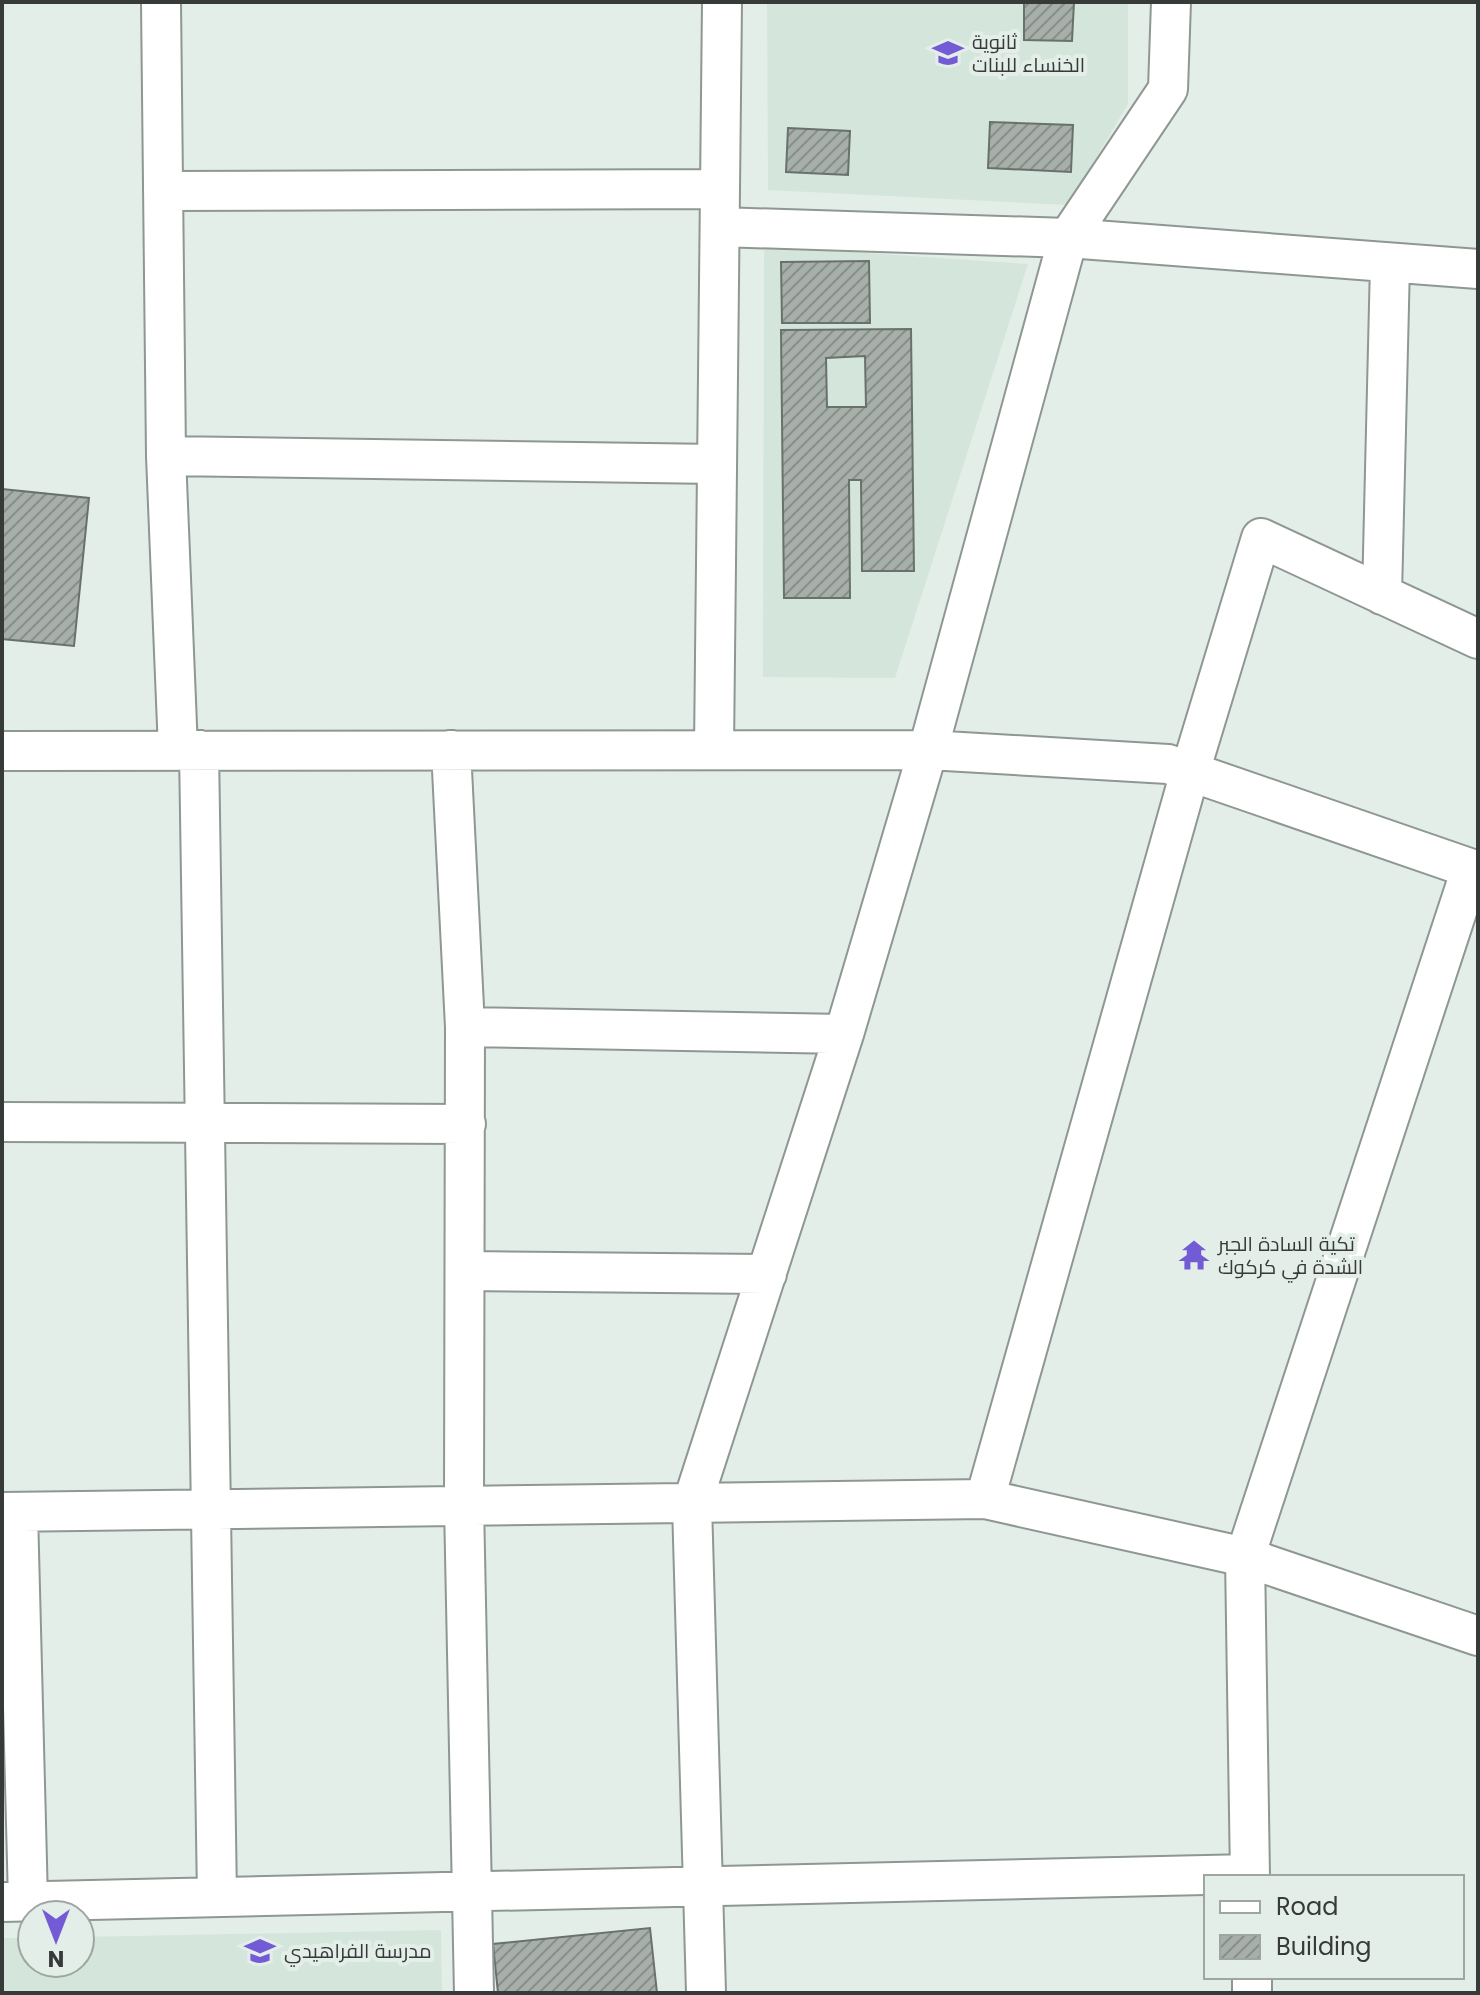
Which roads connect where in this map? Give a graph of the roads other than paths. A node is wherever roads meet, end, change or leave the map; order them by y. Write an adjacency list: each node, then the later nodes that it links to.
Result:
1 (161, 2): 5 (street)
2 (722, 2): 4 (street)
3 (1171, 2): 7 (street)
4 (720, 189): 5 (street); 6 (street)
5 (163, 191): 10 (street)
6 (720, 227): 7 (street); 11 (street)
7 (1068, 238): 8 (street); 17 (street)
8 (1390, 264): 9 (street); 12 (street)
9 (1478, 269)
10 (166, 456): 11 (street); 14 (street)
11 (717, 464): 16 (street)
12 (1382, 595): 13 (street); 19 (street)
13 (1478, 639)
14 (189, 750): 15 (street); 18 (street); 24 (street)
15 (451, 750): 16 (street); 21 (street)
16 (714, 750): 17 (street)
17 (928, 750): 19 (street); 22 (street)
18 (2, 751)
19 (1190, 772): 20 (street); 28 (street)
20 (1474, 870): 33 (street)
21 (465, 1027): 22 (street); 25 (street)
22 (844, 1034): 27 (street)
23 (2, 1122): 24 (street)
24 (204, 1123): 25 (street); 31 (street)
25 (466, 1124): 26 (street)
26 (465, 1271): 27 (street); 30 (street)
27 (767, 1274): 29 (street)
28 (985, 1499): 29 (street); 33 (street)
29 (692, 1504): 30 (street); 37 (street)
30 (464, 1505): 31 (street); 38 (street)
31 (211, 1509): 32 (street); 39 (street)
32 (10, 1512): 40 (street)
33 (1245, 1557): 34 (street); 35 (street)
34 (1478, 1636)
35 (1250, 1875)
36 (1204, 1876): 37 (street)
37 (702, 1885): 38 (street); 42 (street)
38 (472, 1892): 39 (street); 41 (street)
39 (217, 1897): 40 (street)
40 (15, 1902)
41 (474, 1993)
42 (706, 1993)

